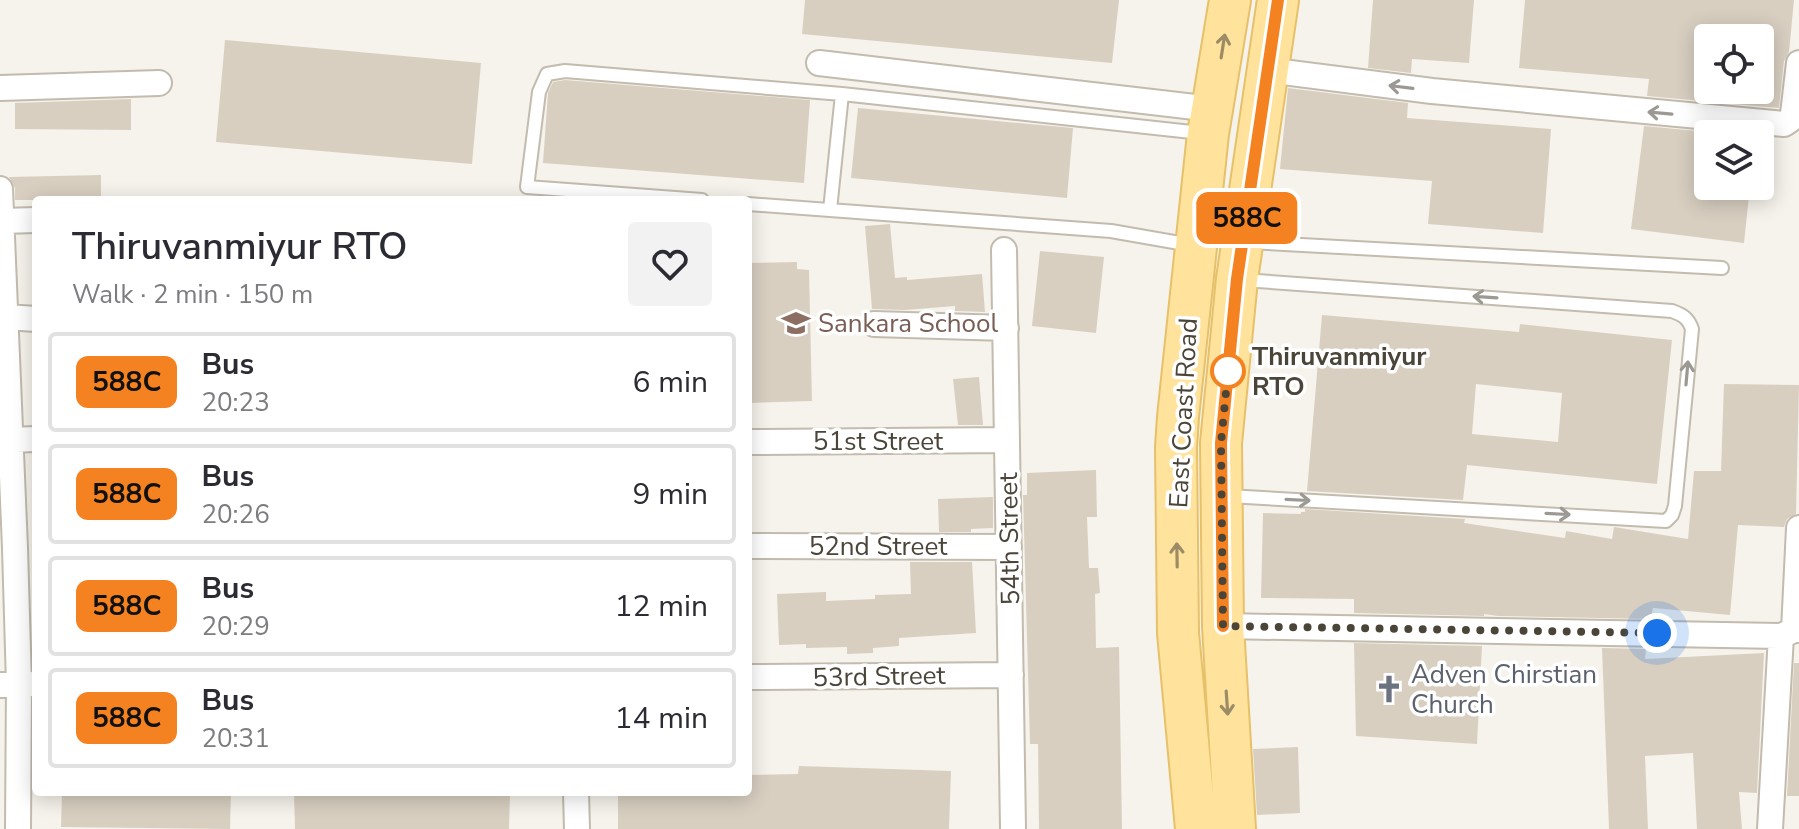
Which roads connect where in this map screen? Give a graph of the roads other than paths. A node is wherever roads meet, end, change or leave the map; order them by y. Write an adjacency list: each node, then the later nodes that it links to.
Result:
1 (1230, 0): 9 (main road, East Coast Road, one-way to 1)
2 (1278, 0): 5 (main road, East Coast Road)
3 (819, 63): 9 (street)
4 (1799, 63): 5 (street, one-way to 5)
5 (1267, 70): 18 (main road, East Coast Road)
6 (159, 83): 7 (street)
7 (0, 88)
8 (842, 94): 9 (lane); 11 (lane); 13 (lane)
9 (1210, 122): 16 (main road, East Coast Road)
10 (0, 189): 15 (street)
11 (648, 196)
12 (752, 204): 13 (lane)
13 (830, 210): 16 (lane)
14 (32, 220): 15 (street)
15 (2, 221): 20 (street)
16 (1196, 246): 43 (main road, East Coast Road, one-way to 16)
17 (1004, 250): 23 (street, 54th Street)
18 (1241, 260): 19 (lane); 29 (main road, East Coast Road); 29 (lane, one-way to 18)
19 (1722, 268)
20 (6, 317): 21 (street); 24 (street)
21 (32, 319)
22 (874, 324): 23 (street)
23 (1006, 328): 27 (street, 54th Street)
24 (4, 413): 26 (street)
25 (32, 439): 26 (street)
26 (10, 440): 33 (street)
27 (1007, 440): 28 (street, 51st Street); 32 (street, 54th Street)
28 (752, 442)
29 (1220, 495): 34 (main road, East Coast Road)
30 (1799, 528): 35 (street)
31 (752, 546): 32 (street, 52nd Street)
32 (1009, 547): 36 (street, 54th Street)
33 (26, 548): 38 (street)
34 (1223, 626): 35 (street); 44 (main road, East Coast Road, one-way to 44)
35 (1791, 632): 45 (street)
36 (1011, 675): 37 (street, 53rd Street); 42 (street, 54th Street)
37 (752, 677)
38 (18, 684): 40 (street)
39 (576, 796): 41 (street)
40 (18, 829)
41 (577, 829)
42 (1013, 829)
43 (1196, 829)
44 (1235, 829)
45 (1770, 829)

